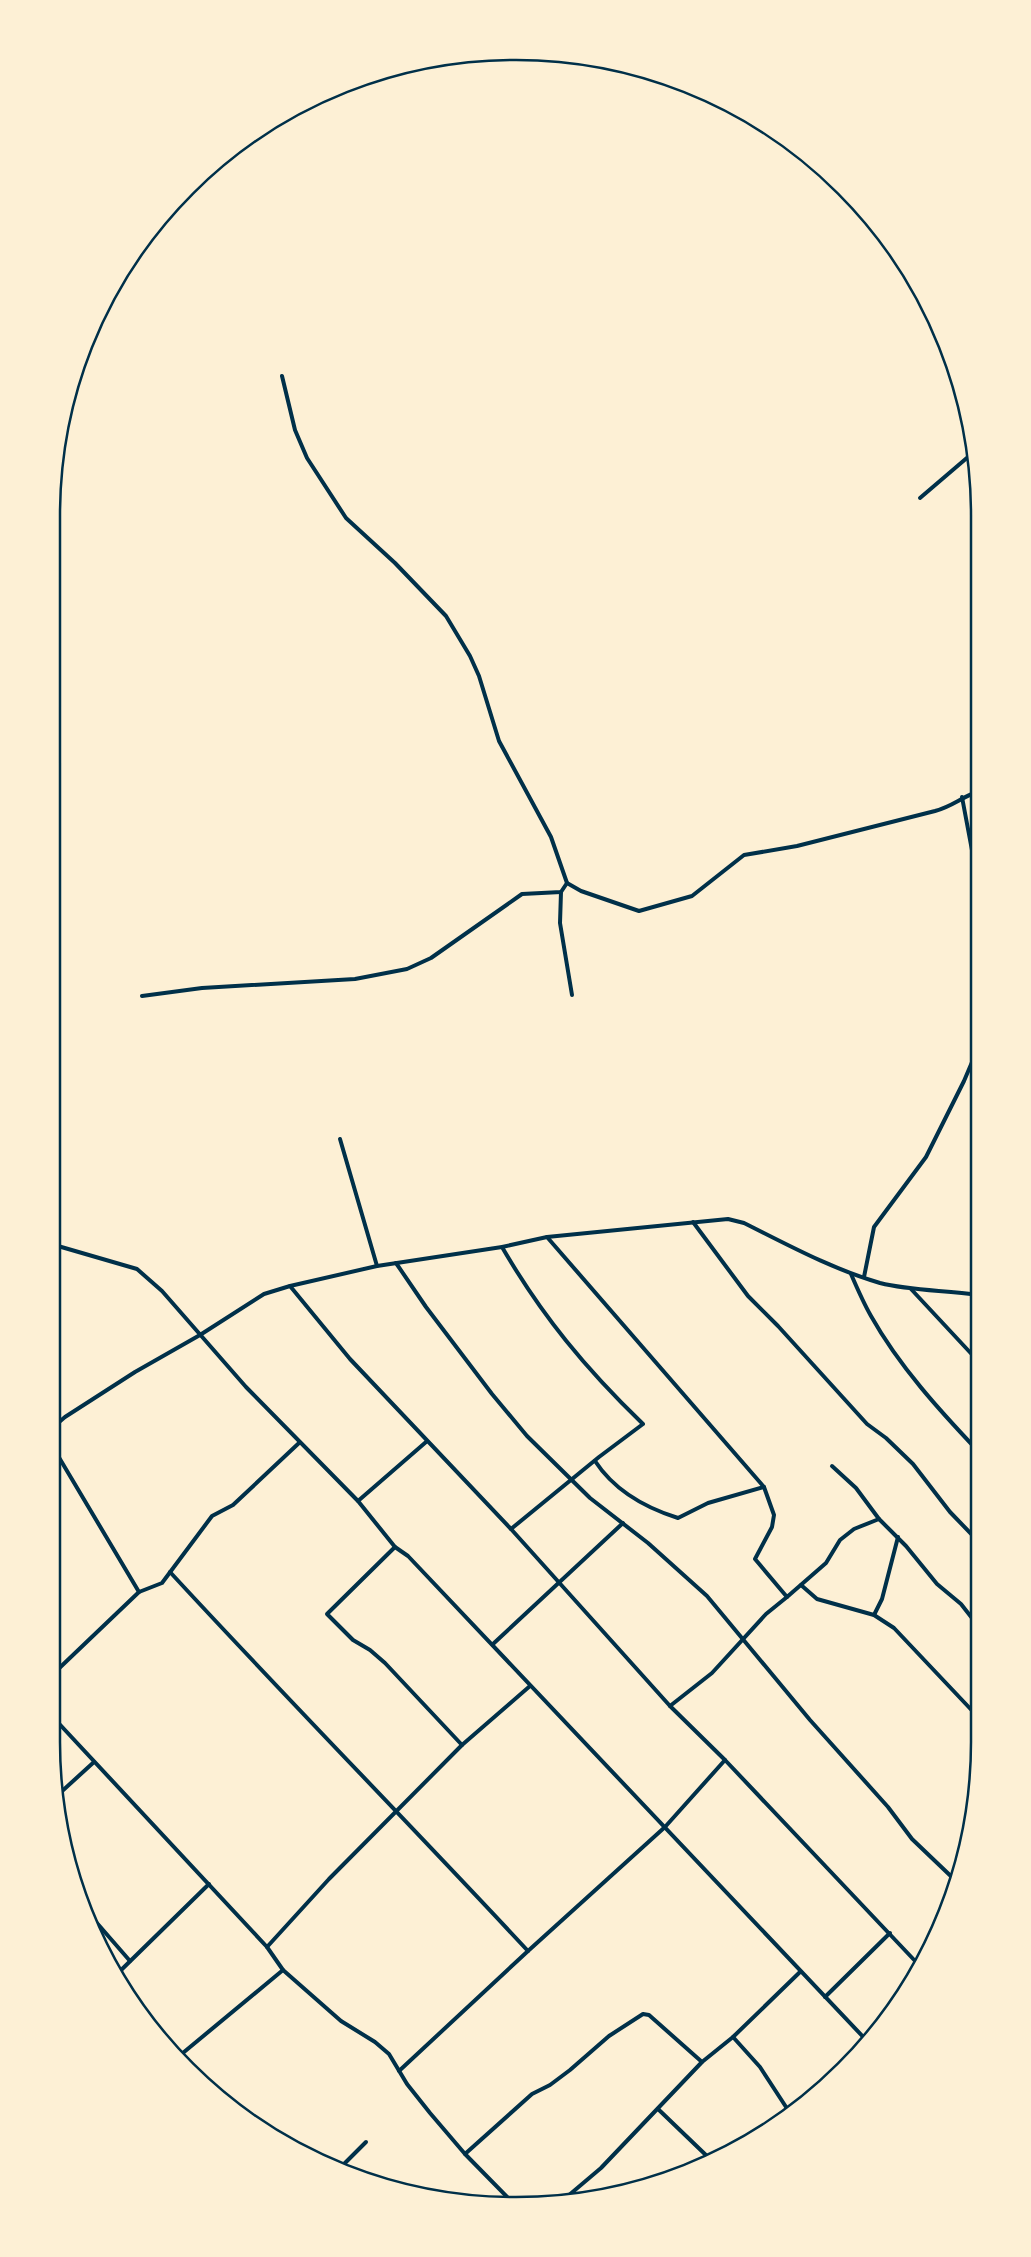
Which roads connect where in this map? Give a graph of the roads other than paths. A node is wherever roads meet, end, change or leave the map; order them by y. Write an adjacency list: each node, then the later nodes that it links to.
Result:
1 (282, 376): 7 (street)
2 (967, 458): 3 (street)
3 (920, 498)
4 (971, 794): 5 (street)
5 (962, 797): 6 (street); 7 (street)
6 (971, 845)
7 (567, 883): 8 (street)
8 (560, 892): 9 (street); 10 (street)
9 (572, 995)
10 (142, 996)
11 (971, 1065): 20 (street)
12 (340, 1139): 18 (street)
13 (693, 1222): 14 (street); 19 (street); 39 (street)
14 (547, 1237): 16 (street); 34 (street)
15 (60, 1247): 24 (street)
16 (502, 1247): 17 (street); 31 (street)
17 (396, 1263): 18 (street); 33 (street)
18 (377, 1266): 21 (street)
19 (851, 1274): 20 (street); 29 (street)
20 (864, 1277): 22 (street)
21 (290, 1286): 24 (street); 28 (street)
22 (911, 1289): 23 (street); 25 (street)
23 (971, 1294)
24 (200, 1335): 26 (street); 27 (street)
25 (971, 1353)
26 (60, 1422)
27 (299, 1442): 35 (street); 42 (street)
28 (426, 1442): 35 (street); 38 (street)
29 (971, 1444)
30 (60, 1459): 45 (street)
31 (595, 1461): 33 (street); 34 (street)
32 (832, 1466): 36 (street)
33 (572, 1480): 37 (street); 38 (street)
34 (764, 1487): 46 (street)
35 (358, 1501): 41 (street)
36 (879, 1519): 40 (street); 44 (street)
37 (623, 1523): 43 (street); 49 (street)
38 (511, 1529): 43 (street)
39 (971, 1534)
40 (898, 1537): 47 (street); 48 (street)
41 (395, 1547): 50 (street); 56 (street)
42 (170, 1572): 45 (street); 60 (street)
43 (558, 1584): 50 (street); 53 (street)
44 (801, 1585): 46 (street); 47 (street)
45 (139, 1592): 51 (street)
46 (787, 1597): 49 (street)
47 (874, 1615): 54 (street)
48 (971, 1617)
49 (742, 1638): 53 (street); 62 (street)
50 (493, 1644): 52 (street)
51 (60, 1667)
52 (530, 1686): 56 (street); 61 (street)
53 (670, 1706): 57 (street)
54 (971, 1709)
55 (60, 1725): 58 (street)
56 (462, 1745): 60 (street)
57 (725, 1760): 61 (street); 65 (street)
58 (94, 1762): 59 (street); 63 (street)
59 (63, 1790)
60 (398, 1812): 66 (street); 67 (street)
61 (665, 1827): 67 (street); 72 (street)
62 (950, 1876)
63 (209, 1884): 66 (street); 69 (street)
64 (99, 1926): 69 (street)
65 (890, 1934): 68 (street); 73 (street)
66 (267, 1948): 71 (street)
67 (528, 1951): 78 (street)
68 (915, 1960)
69 (130, 1961): 70 (street)
70 (121, 1970)
71 (283, 1970): 76 (street); 78 (street)
72 (800, 1972): 73 (street); 75 (street)
73 (825, 1997): 74 (street)
74 (863, 2036)
75 (732, 2037): 77 (street); 79 (street)
76 (183, 2053)
77 (702, 2062): 80 (street); 82 (street)
78 (399, 2071): 82 (street)
79 (786, 2108)
80 (658, 2109): 83 (street); 85 (street)
81 (366, 2142): 84 (street)
82 (465, 2154): 86 (street)
83 (706, 2155)
84 (345, 2163)
85 (571, 2193)
86 (507, 2197)

